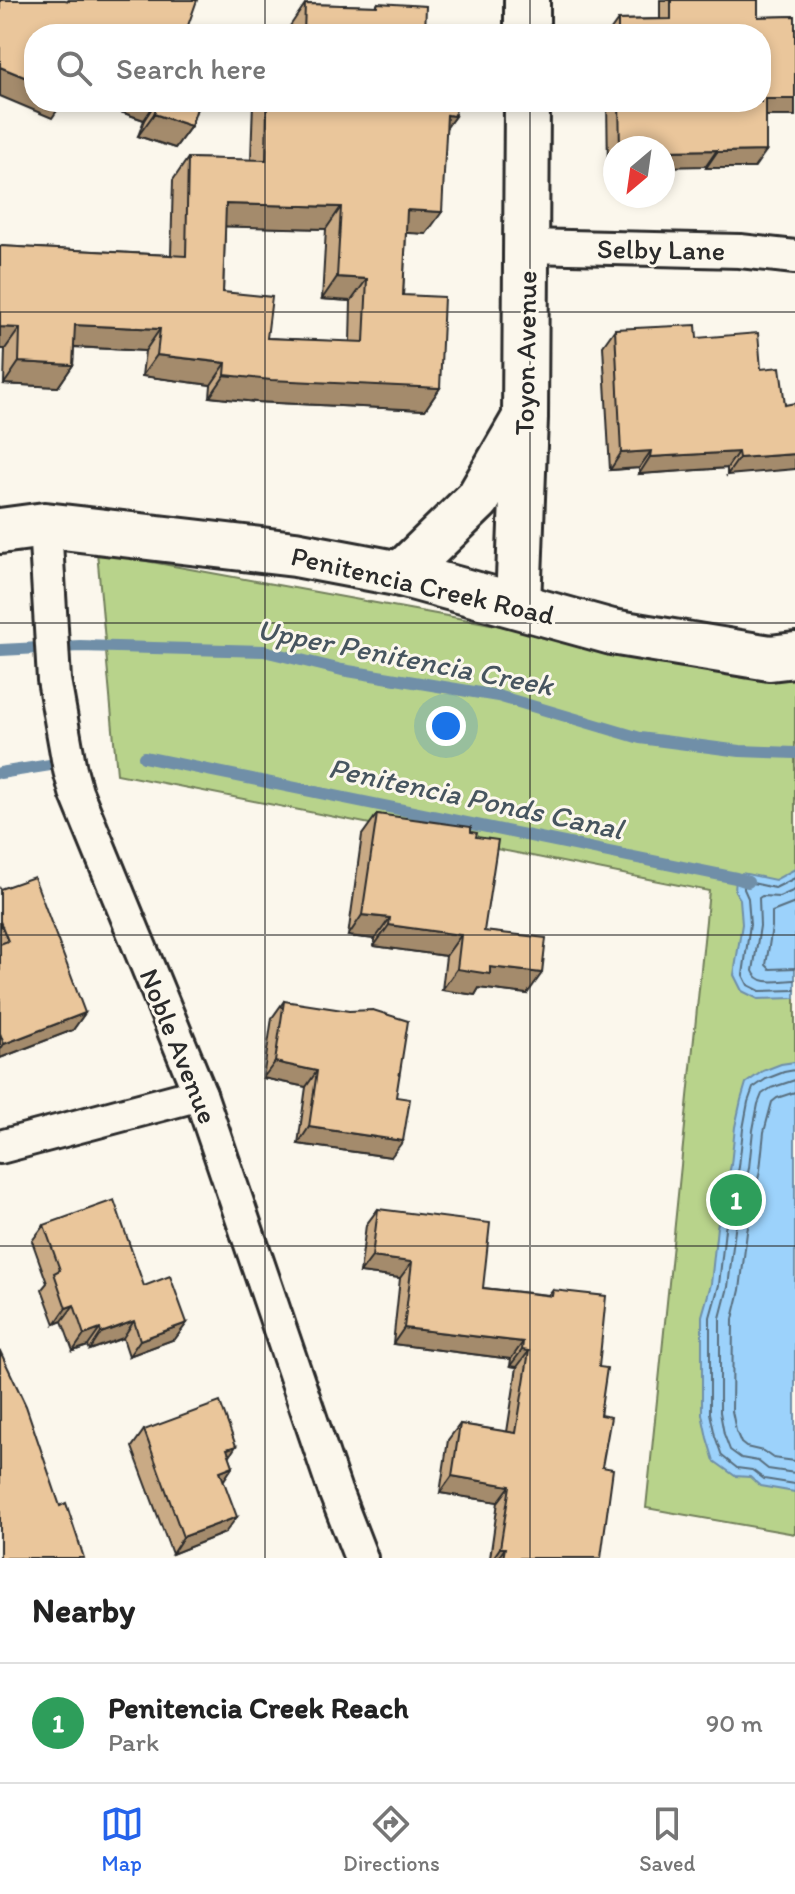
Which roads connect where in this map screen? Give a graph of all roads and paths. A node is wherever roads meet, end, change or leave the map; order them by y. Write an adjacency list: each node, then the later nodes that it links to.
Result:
1 (527, 0): 2 (street)
2 (527, 24)
3 (527, 112): 4 (street, Toyon Avenue)
4 (527, 246): 5 (street, Selby Lane); 6 (street, Toyon Avenue)
5 (795, 257)
6 (525, 418): 9 (street); 10 (street, Toyon Avenue)
7 (45, 525): 8 (street, Penitencia Creek Road); 9 (street, Penitencia Creek Road); 12 (street, Noble Avenue)
8 (0, 531)
9 (401, 574): 10 (street, Penitencia Creek Road)
10 (518, 605): 11 (street, Penitencia Creek Road)
11 (795, 655)
12 (200, 1094): 13 (street); 14 (street, Noble Avenue)
13 (0, 1147)
14 (361, 1558)

